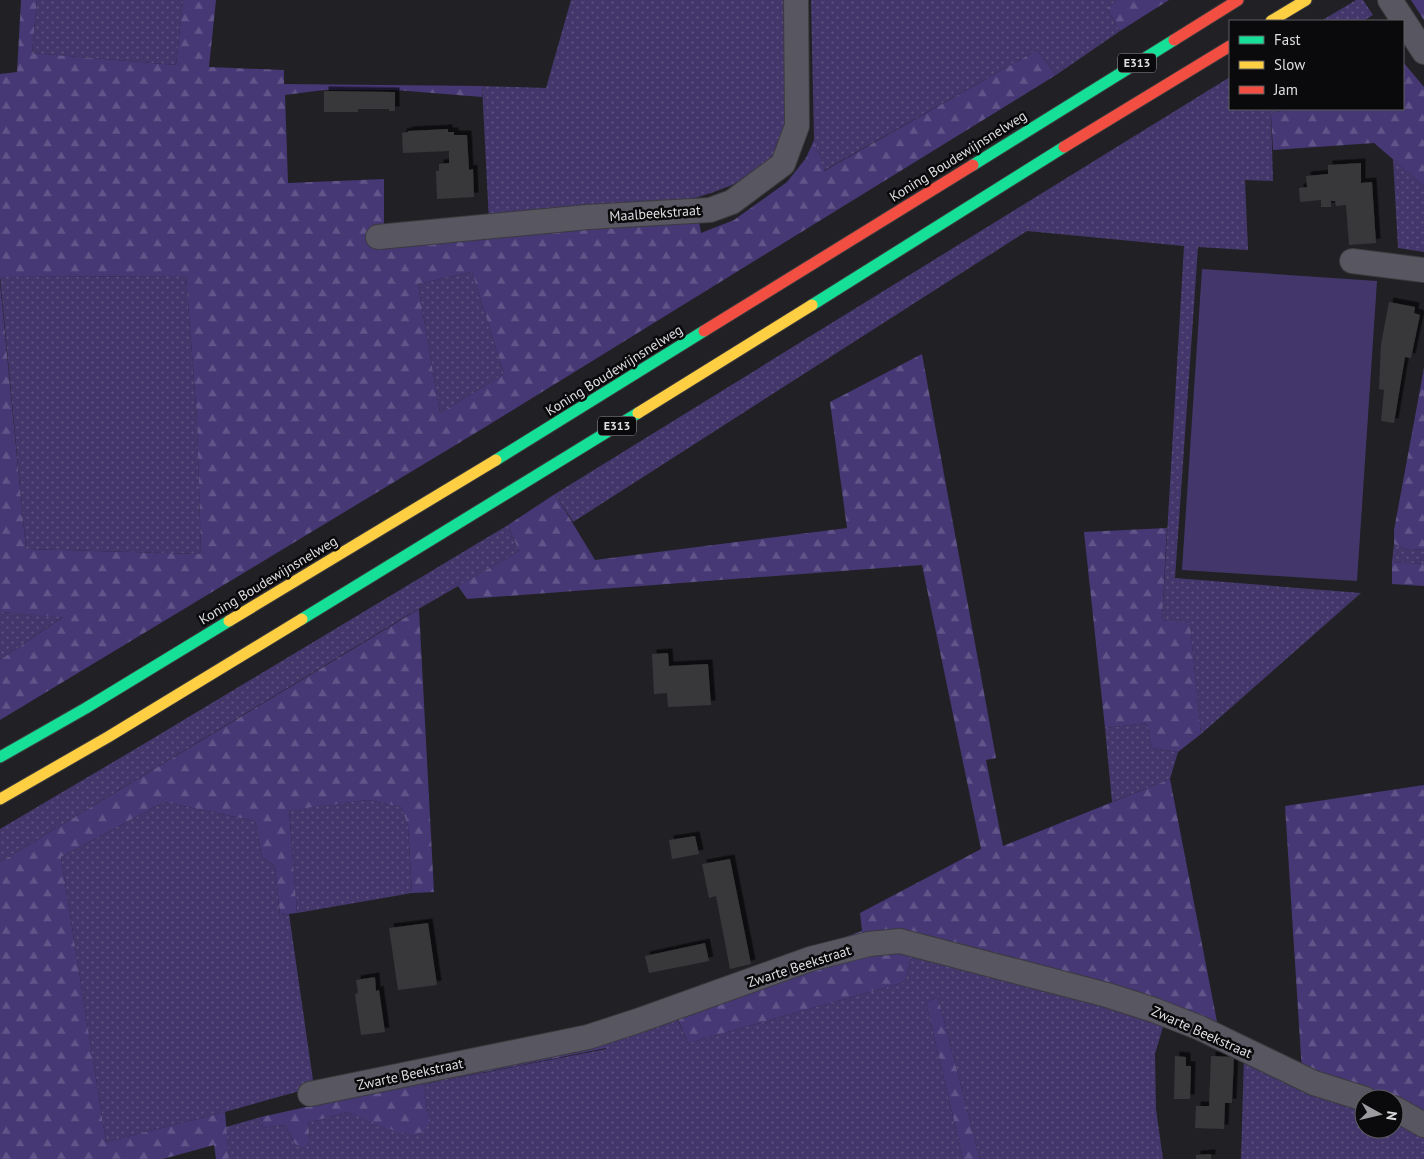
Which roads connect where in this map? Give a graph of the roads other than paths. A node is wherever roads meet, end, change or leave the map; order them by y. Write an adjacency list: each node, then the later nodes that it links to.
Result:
1 (796, 0): 10 (street, Maalbeekstraat)
2 (1238, 0): 13 (highway, Koning Boudewijnsnelweg / E313)
3 (1306, 0): 5 (highway)
4 (1390, 0): 6 (street)
5 (1273, 20)
6 (1403, 20)
7 (1404, 21): 8 (street)
8 (1420, 46)
9 (1229, 47): 14 (highway, E313)
10 (378, 237)
11 (1352, 261): 12 (street)
12 (1424, 270)
13 (0, 757)
14 (0, 799)
15 (310, 1094): 16 (street, Zwarte Beekstraat)
16 (1354, 1096)
17 (1404, 1114): 18 (street)
18 (1424, 1126)

